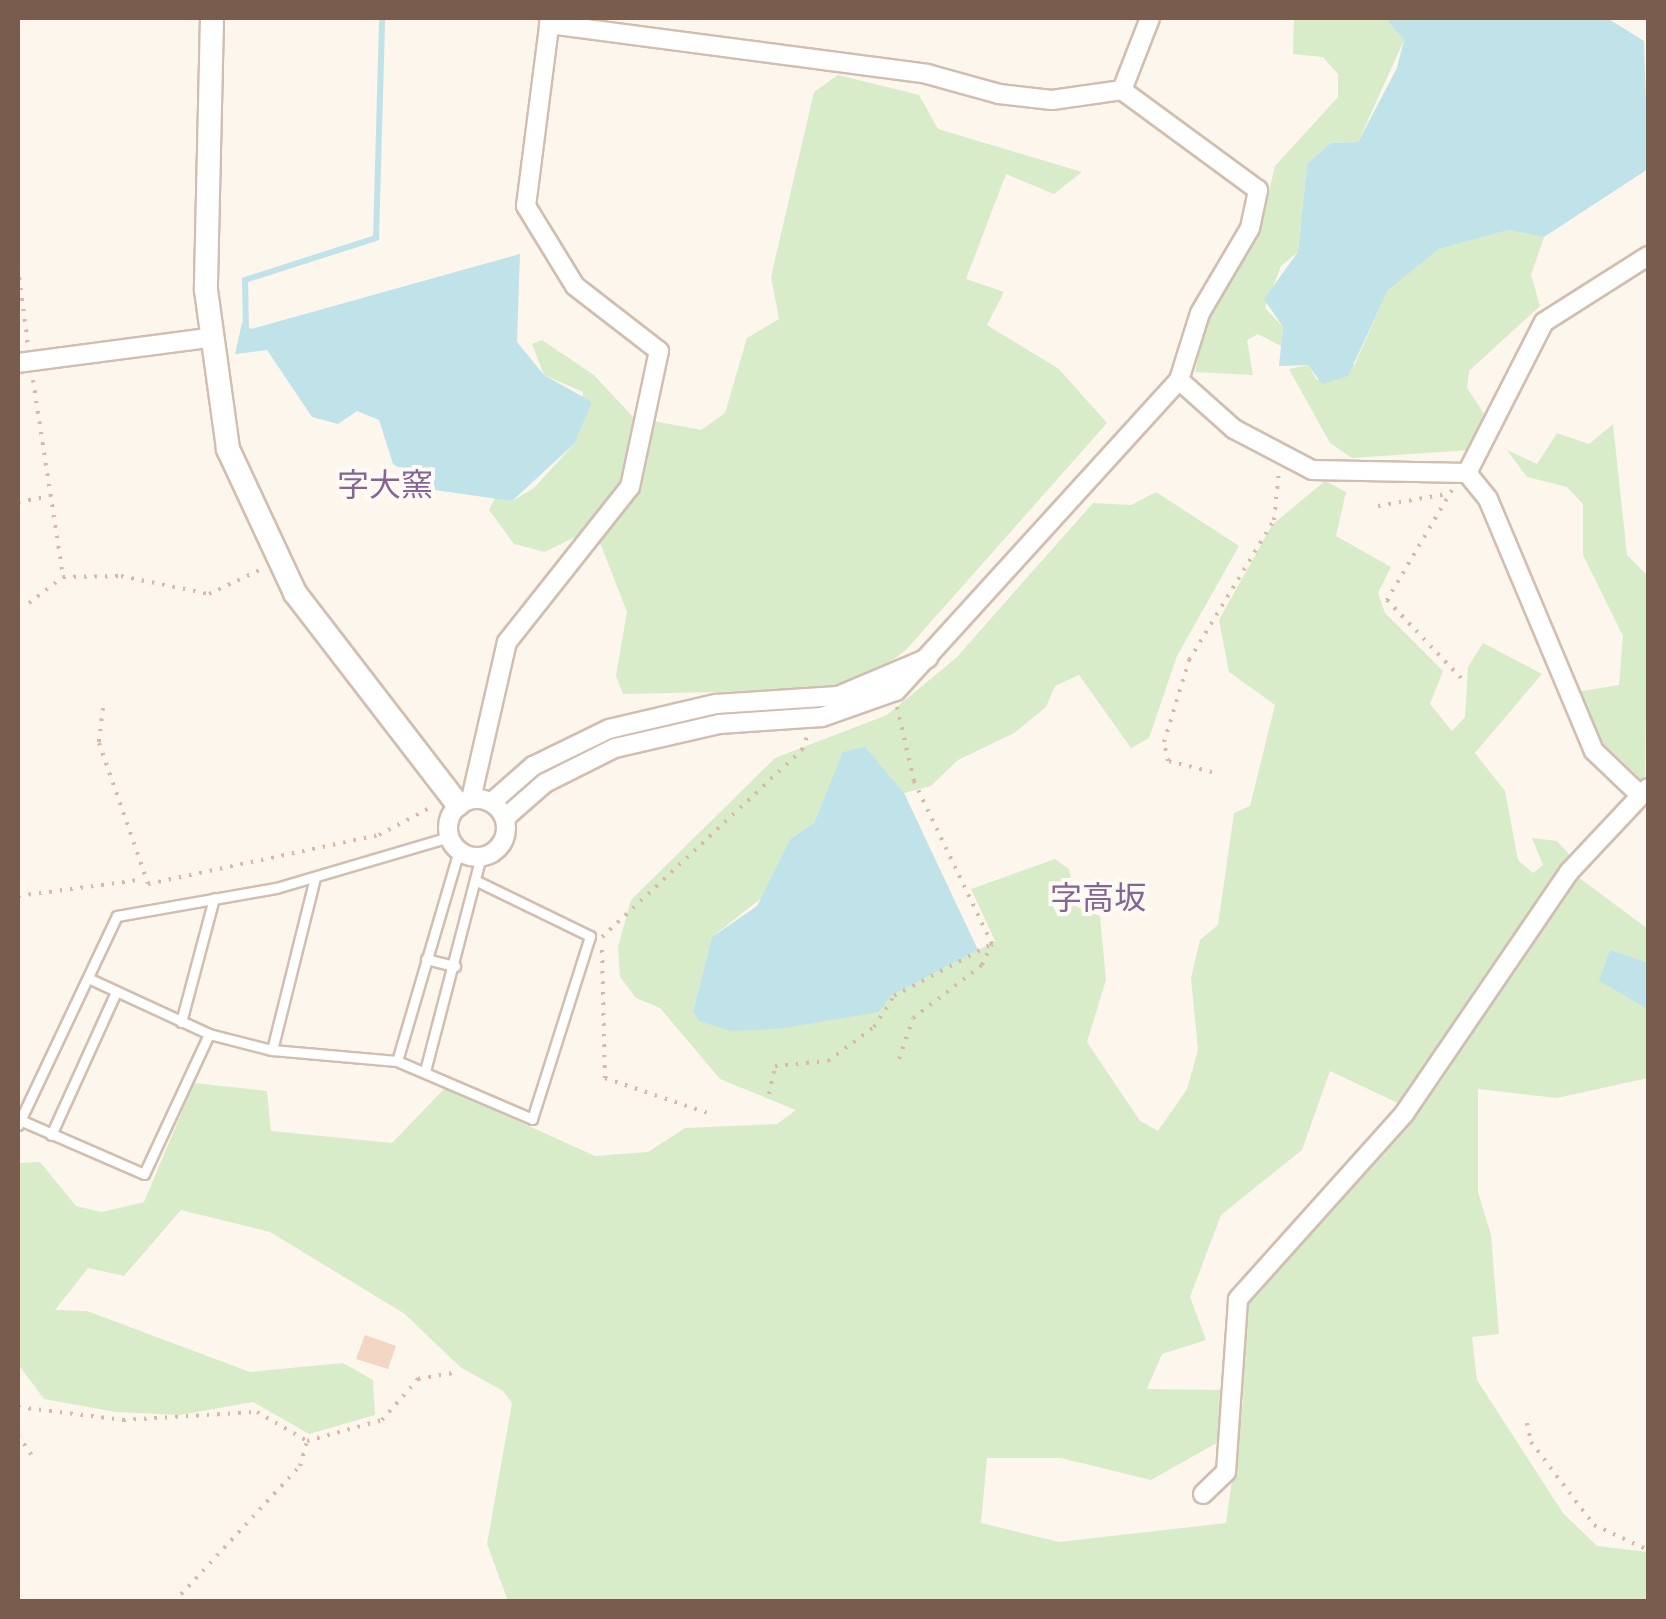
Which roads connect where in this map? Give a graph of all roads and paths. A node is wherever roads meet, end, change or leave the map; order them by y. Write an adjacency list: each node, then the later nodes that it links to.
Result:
1 (212, 18): 7 (street)
2 (1150, 18): 4 (street)
3 (549, 21): 4 (street); 33 (street)
4 (1122, 90): 9 (street)
5 (1648, 256): 11 (street)
6 (18, 267): 8 (path)
7 (208, 338): 8 (street); 16 (street)
8 (24, 362): 13 (path)
9 (1178, 380): 10 (street); 19 (street)
10 (1278, 458): 11 (street); 29 (path)
11 (1466, 473): 12 (path); 31 (street)
12 (1449, 494): 15 (path); 20 (path)
13 (50, 497): 14 (path); 17 (path)
14 (18, 502)
15 (1378, 506)
16 (277, 561): 17 (path); 33 (street)
17 (63, 577): 18 (path)
18 (29, 603)
19 (934, 656): 21 (street); 22 (street)
20 (1463, 680)
21 (892, 692): 25 (street); 43 (path)
22 (773, 700): 23 (street); 26 (street)
23 (699, 707): 27 (street); 28 (street)
24 (103, 708): 38 (path)
25 (808, 719): 26 (street); 42 (path)
26 (774, 720): 27 (street)
27 (702, 727): 30 (street)
28 (534, 766): 30 (street); 32 (street)
29 (1212, 772)
30 (545, 783): 34 (street)
31 (1643, 790): 64 (street)
32 (492, 802): 33 (street); 34 (street)
33 (460, 806): 35 (street); 38 (path)
34 (505, 818): 36 (street)
35 (454, 844): 36 (street); 37 (lane); 44 (lane)
36 (481, 856): 39 (lane)
37 (315, 878): 41 (lane); 50 (lane)
38 (140, 880): 40 (path)
39 (479, 882): 42 (lane); 45 (lane)
40 (18, 896)
41 (214, 898): 46 (lane); 48 (lane)
42 (593, 941): 53 (lane); 55 (path)
43 (992, 944): 51 (path); 54 (path)
44 (426, 958): 45 (lane); 52 (lane)
45 (455, 966): 53 (lane)
46 (88, 978): 47 (lane); 56 (lane)
47 (116, 992): 48 (lane); 57 (lane)
48 (181, 1022): 49 (lane)
49 (209, 1034): 50 (lane); 57 (lane)
50 (272, 1050): 52 (lane)
51 (898, 1059)
52 (398, 1060): 53 (lane)
53 (425, 1070)
54 (769, 1094)
55 (710, 1114)
56 (19, 1123): 57 (lane)
57 (51, 1135)
58 (458, 1372): 62 (path)
59 (18, 1406): 62 (path)
60 (1527, 1423): 65 (path)
61 (18, 1435): 63 (path)
62 (307, 1441): 66 (path)
63 (32, 1456)
64 (1203, 1494)
65 (1648, 1550)
66 (174, 1602)

